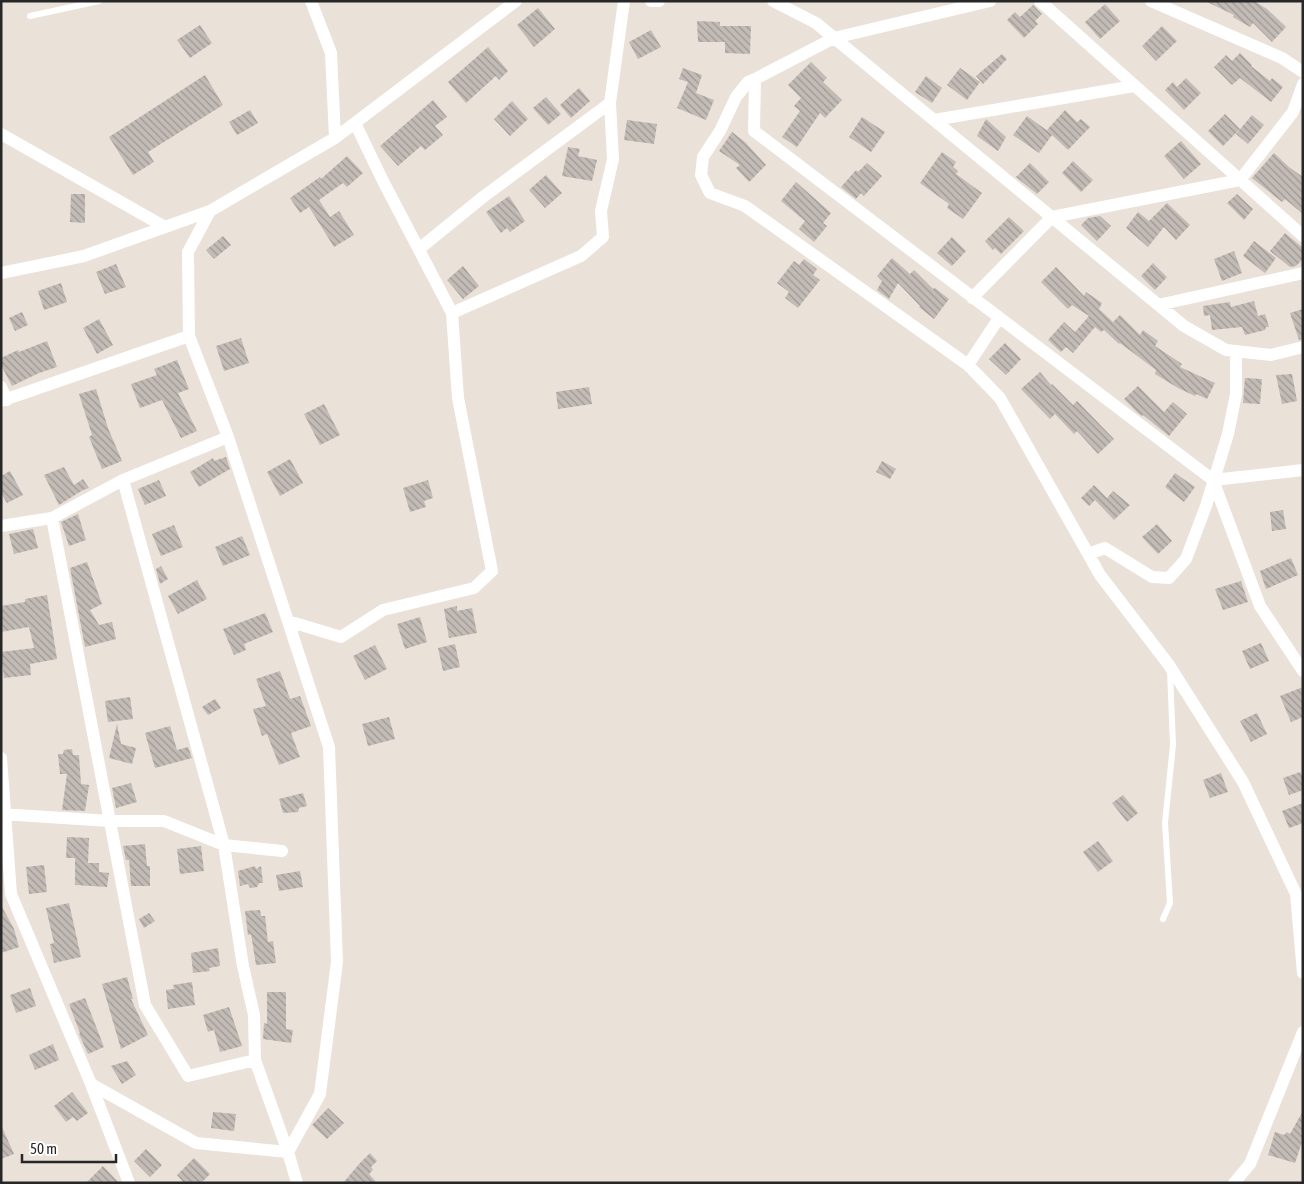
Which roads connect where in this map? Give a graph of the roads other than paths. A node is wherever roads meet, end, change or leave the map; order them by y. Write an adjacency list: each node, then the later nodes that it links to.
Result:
1 (99, 1): 11 (lane)
2 (311, 1): 21 (street)
3 (516, 1): 19 (street)
4 (624, 1): 17 (street)
5 (651, 1): 6 (street)
6 (659, 1)
7 (773, 1): 12 (street)
8 (990, 1): 12 (street)
9 (1040, 1): 16 (street)
10 (1151, 1): 13 (street)
11 (30, 16)
12 (834, 38): 14 (street); 18 (street)
13 (1303, 72)
14 (755, 79): 30 (street); 37 (street)
15 (1303, 84): 22 (street)
16 (1134, 86): 18 (street); 22 (street)
17 (610, 103): 27 (street); 32 (street)
18 (934, 120): 24 (street)
19 (355, 123): 21 (street); 27 (street)
20 (1, 134): 25 (street)
21 (335, 138): 23 (street)
22 (1240, 180): 24 (street); 26 (street)
23 (210, 211): 25 (street); 34 (street)
24 (1052, 218): 30 (street); 31 (street)
25 (165, 227): 28 (street)
26 (1303, 236)
27 (419, 249): 32 (street)
28 (1, 273)
29 (1303, 273): 31 (street)
30 (972, 298): 33 (street)
31 (1158, 305): 36 (street)
32 (452, 313): 47 (street)
33 (999, 318): 37 (street); 43 (street)
34 (189, 336): 39 (street); 40 (street)
35 (1303, 347): 36 (street)
36 (1236, 351): 43 (street)
37 (968, 365): 46 (street)
38 (1, 386): 39 (street)
39 (4, 401)
40 (228, 437): 42 (street); 47 (street)
41 (1303, 470): 43 (street)
42 (123, 480): 44 (street); 53 (street)
43 (1213, 480): 46 (street); 49 (street)
44 (52, 518): 45 (street); 52 (street)
45 (1, 526)
46 (1088, 554): 48 (street)
47 (288, 621): 62 (street)
48 (1169, 665): 55 (street); 56 (lane)
49 (1303, 671)
50 (1, 758): 51 (street)
51 (3, 814): 52 (street); 61 (street)
52 (110, 821): 53 (street); 60 (street)
53 (224, 845): 54 (street); 60 (street)
54 (282, 851)
55 (1299, 893): 57 (street)
56 (1163, 919)
57 (1303, 974)
58 (1303, 1032): 59 (street)
59 (1300, 1050): 65 (street)
60 (255, 1060): 62 (street)
61 (91, 1084): 62 (street); 63 (street)
62 (288, 1152): 64 (street)
63 (129, 1183)
64 (297, 1183)
65 (1234, 1183)

